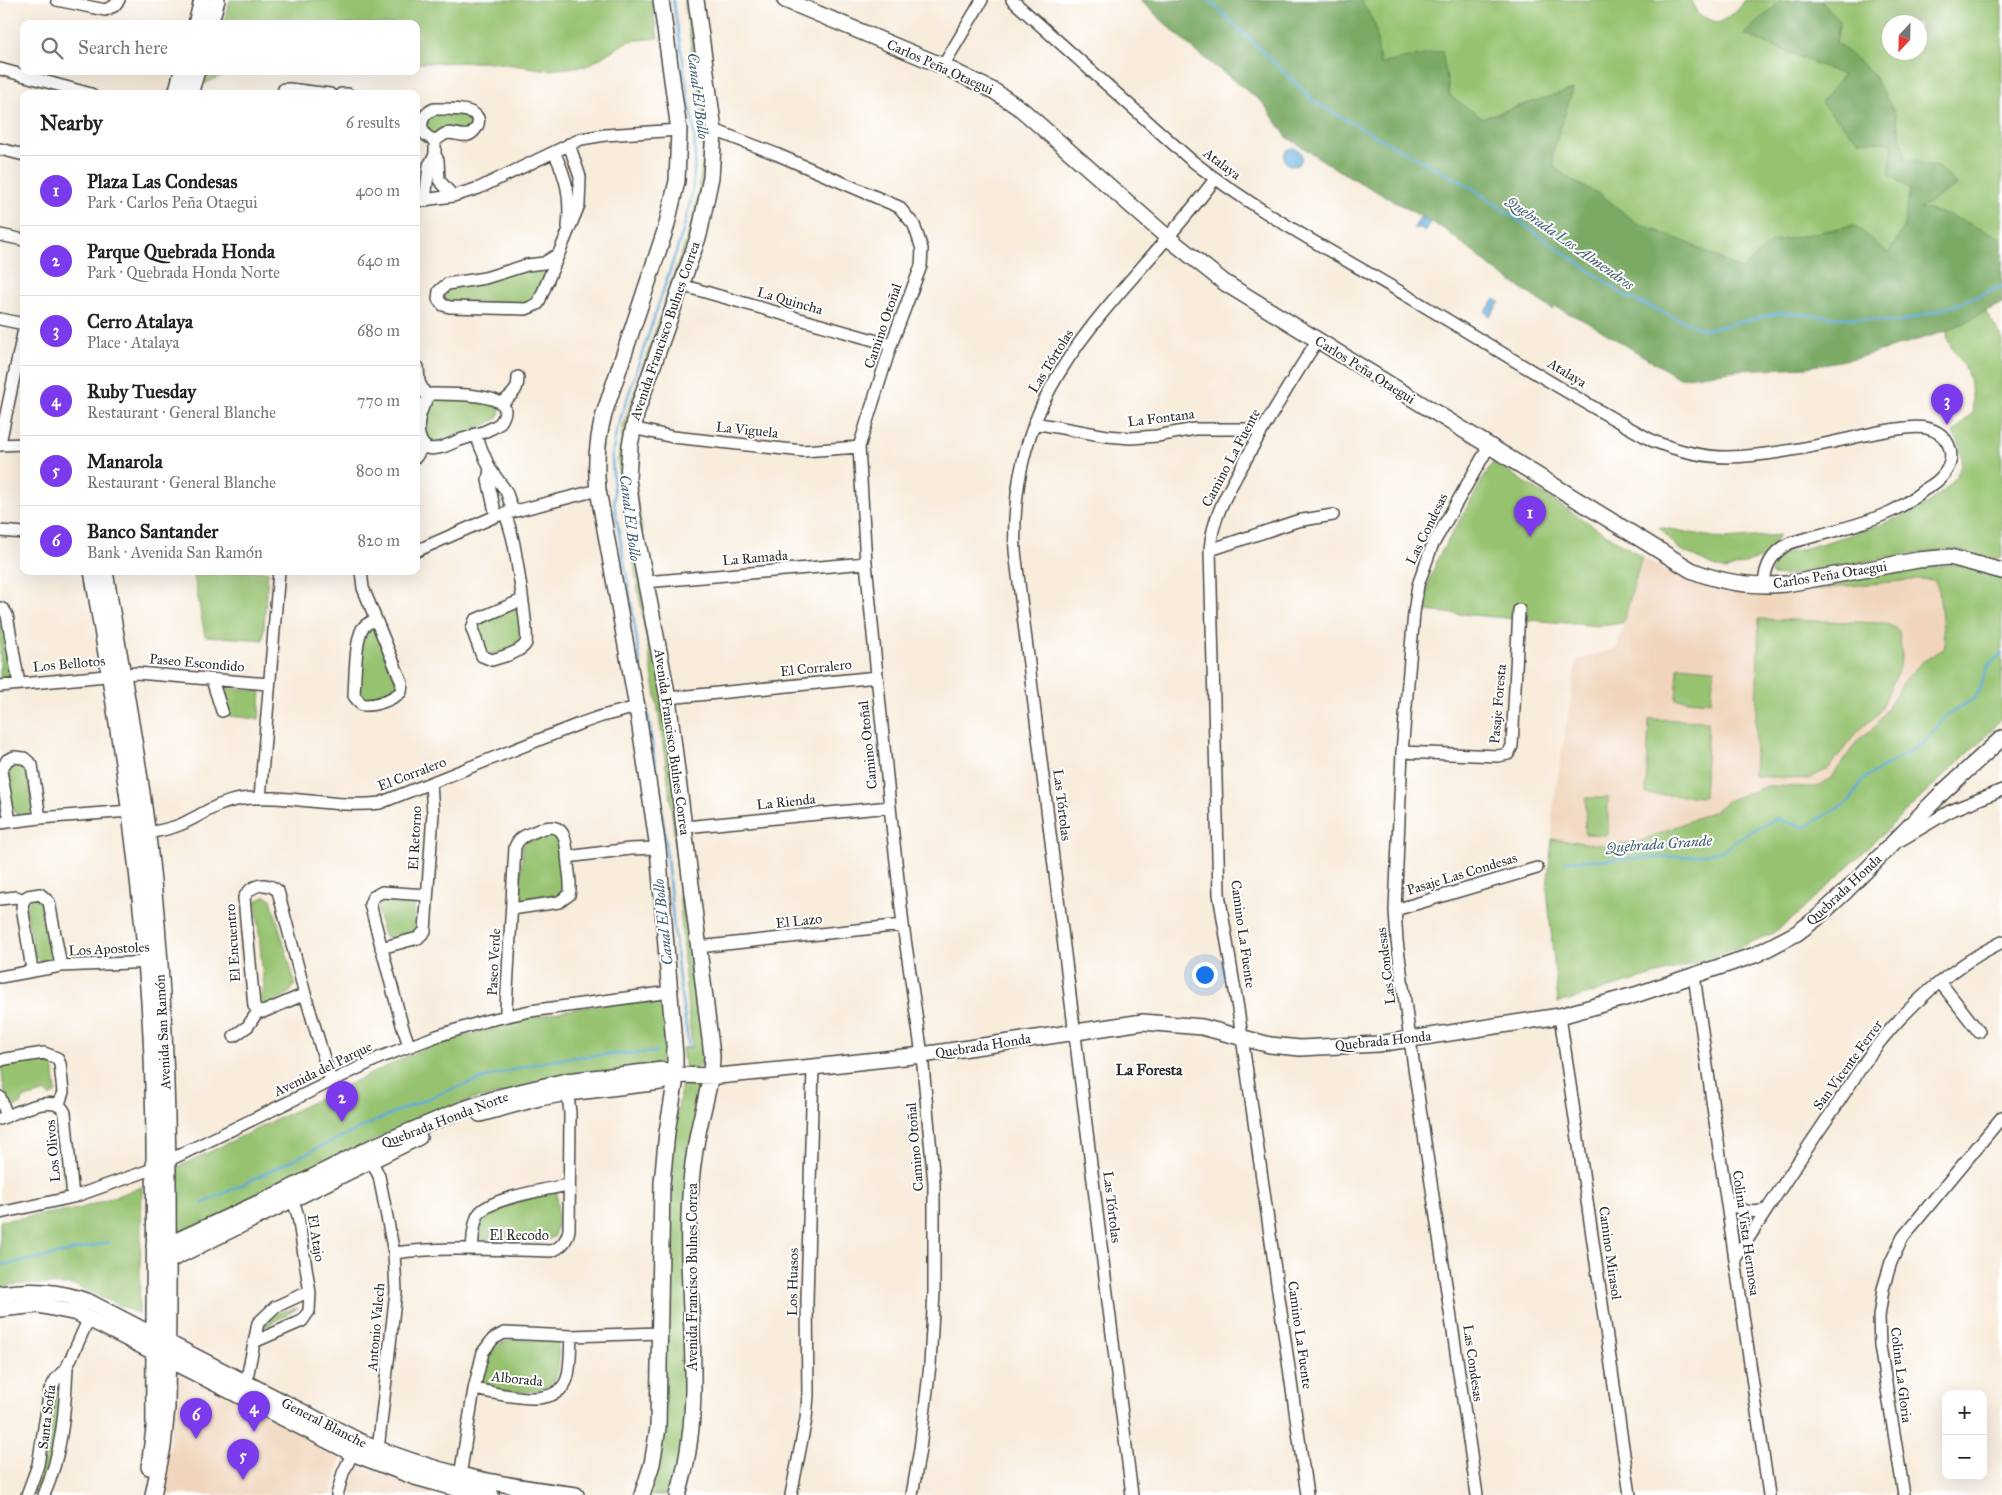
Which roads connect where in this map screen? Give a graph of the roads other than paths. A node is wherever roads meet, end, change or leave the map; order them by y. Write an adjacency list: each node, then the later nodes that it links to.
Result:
1 (57, 0): 2 (street)
2 (120, 0)
3 (202, 0): 10 (street)
4 (217, 0): 11 (street)
5 (661, 0): 23 (street)
6 (696, 0): 24 (street, Avenida Francisco Bulnes Correa)
7 (785, 0): 12 (street, Carlos Peña Otaegui)
8 (982, 0): 12 (street)
9 (1012, 0): 31 (street, Atalaya)
10 (197, 20)
11 (211, 20)
12 (943, 66): 36 (street, Carlos Peña Otaegui)
13 (0, 69): 14 (street)
14 (20, 74)
15 (22, 75): 18 (street)
16 (181, 75): 19 (street)
17 (195, 75): 20 (street)
18 (76, 90)
19 (177, 90)
20 (191, 90)
21 (284, 90): 22 (street)
22 (297, 90)
23 (679, 130): 26 (street); 64 (street)
24 (714, 130): 41 (street, Avenida Francisco Bulnes Correa); 45 (street, Camino Otoñal)
25 (435, 140): 25 (street); 30 (street)
26 (569, 144): 28 (street); 34 (street)
27 (0, 149): 29 (street)
28 (554, 152): 32 (street); 34 (street)
29 (20, 154)
30 (435, 154): 32 (street); 33 (street)
31 (1215, 179): 36 (street, Las Tórtolas); 78 (street, Atalaya)
32 (452, 196): 33 (street)
33 (421, 201)
34 (567, 231): 38 (street)
35 (0, 235): 37 (street)
36 (1167, 238): 44 (street, Carlos Peña Otaegui); 52 (street, Las Tórtolas)
37 (20, 239)
38 (557, 255): 39 (street); 40 (street)
39 (534, 264): 40 (street); 40 (street)
40 (549, 277)
41 (681, 285): 45 (street, La Quincha); 53 (street, Avenida Francisco Bulnes Correa)
42 (0, 319): 43 (street)
43 (20, 323)
44 (1316, 341): 54 (street, Camino La Fuente); 60 (street, Carlos Peña Otaegui)
45 (891, 346): 61 (street, Camino Otoñal)
46 (20, 348): 57 (street)
47 (518, 377): 50 (street)
48 (420, 384): 49 (street)
49 (427, 398): 50 (street); 51 (street)
50 (502, 402): 55 (street)
51 (420, 409)
52 (1034, 423): 54 (street, La Fontana); 127 (street, Las Tórtolas)
53 (632, 428): 61 (street, La Viguela); 77 (street, Avenida Francisco Bulnes Correa)
54 (1262, 429): 70 (street, Camino La Fuente)
55 (475, 434): 59 (street); 63 (street)
56 (420, 441): 59 (street)
57 (0, 444): 58 (street)
58 (20, 444)
59 (423, 446): 62 (street)
60 (1489, 446): 78 (street, Carlos Peña Otaegui); 93 (street, Las Condesas)
61 (859, 447): 71 (street, Camino Otoñal)
62 (420, 451)
63 (490, 469): 65 (street); 65 (street)
64 (598, 490): 65 (street); 90 (street)
65 (505, 513): 69 (street); 79 (street)
66 (1333, 515): 70 (street)
67 (0, 531): 68 (street)
68 (20, 533)
69 (420, 549)
70 (1210, 550): 130 (street, Camino La Fuente)
71 (866, 563): 77 (street, La Ramada); 84 (street, Camino Otoñal)
72 (2000, 568): 78 (street, Carlos Peña Otaegui)
73 (93, 575): 83 (street, Avenida San Ramón)
74 (105, 575): 83 (street, Avenida San Ramón)
75 (279, 575): 87 (street)
76 (361, 575): 82 (street)
77 (645, 582): 89 (street, Avenida Francisco Bulnes Correa)
78 (1764, 585)
79 (522, 600): 79 (street)
80 (0, 608): 86 (street, Los Bellotos)
81 (1520, 610): 93 (street, Pasaje Foresta)
82 (375, 620): 82 (street)
83 (116, 675): 85 (street, Paseo Escondido); 86 (street, Los Bellotos); 98 (street, Avenida San Ramón); 102 (street, Avenida San Ramón)
84 (877, 677): 89 (street, El Corralero); 97 (street, Camino Otoñal)
85 (212, 680): 87 (street, Paseo Escondido); 91 (street)
86 (19, 684): 88 (street, Los Bellotos)
87 (269, 684): 96 (street)
88 (0, 686)
89 (668, 698): 101 (street, Avenida Francisco Bulnes Correa)
90 (637, 707): 94 (street, El Corralero); 104 (street)
91 (222, 711)
92 (2002, 738): 103 (street, Quebrada Honda)
93 (1402, 752): 111 (street, Las Condesas)
94 (431, 784): 96 (street, El Corralero); 107 (street, El Retorno)
95 (2002, 790): 103 (street)
96 (260, 798): 102 (street, El Corralero)
97 (890, 807): 101 (street, La Rienda); 112 (street, Camino Otoñal)
98 (130, 811): 99 (street); 102 (street, Avenida San Ramón)
99 (40, 818): 100 (street); 100 (street)
100 (5, 822)
101 (685, 827): 114 (street, Avenida Francisco Bulnes Correa)
102 (140, 834): 116 (street, Avenida San Ramón)
103 (1892, 844): 119 (street, Quebrada Honda)
104 (658, 848): 105 (street); 122 (street)
105 (567, 857): 110 (street, Paseo Verde); 110 (street, Paseo Verde)
106 (1537, 868): 111 (street, Pasaje Las Condesas)
107 (427, 895): 115 (street, El Retorno); 115 (street)
108 (0, 899): 109 (street, Los Apostoles)
109 (24, 900): 117 (street, Los Apostoles); 118 (street)
110 (512, 909): 125 (street, Paseo Verde)
111 (1395, 910): 131 (street, Las Condesas)
112 (903, 924): 114 (street, El Lazo); 133 (street, Camino Otoñal)
113 (2002, 942): 121 (street, San Vicente Ferrer)
114 (698, 947): 137 (street, Avenida Francisco Bulnes Correa)
115 (382, 948): 132 (street)
116 (152, 962): 117 (street, Los Apostoles); 145 (street, Avenida San Ramón)
117 (61, 966): 118 (street, Los Apostoles)
118 (32, 970): 120 (street, Los Apostoles)
119 (1694, 976): 126 (street, Quebrada Honda); 149 (street, Colina Vista Hermosa)
120 (0, 977)
121 (1940, 982): 128 (street); 150 (street, San Vicente Ferrer)
122 (670, 992): 125 (street, Avenida del Parque); 136 (street)
123 (305, 994): 124 (street); 124 (street, El Encuentro); 138 (street, El Encuentro)
124 (258, 1011): 129 (street)
125 (506, 1016): 132 (street, Avenida del Parque)
126 (1560, 1016): 131 (street, Quebrada Honda); 191 (street, Camino Mirasol)
127 (1075, 1032): 130 (street, Quebrada Honda); 133 (street, Quebrada Honda); 188 (street, Las Tórtolas)
128 (1980, 1032)
129 (234, 1036)
130 (1242, 1036): 131 (street, Quebrada Honda); 189 (street, Camino La Fuente)
131 (1410, 1040): 190 (street, Las Condesas)
132 (410, 1046): 138 (street, Avenida del Parque)
133 (922, 1055): 135 (street, Quebrada Honda); 187 (street, Camino Otoñal)
134 (0, 1061): 141 (street, Los Olivos)
135 (813, 1067): 137 (street, Quebrada Honda); 186 (street, Los Huasos)
136 (675, 1075): 137 (street, Quebrada Honda); 139 (street, Quebrada Honda Norte); 160 (street)
137 (711, 1076): 185 (street, Avenida Francisco Bulnes Correa)
138 (331, 1082): 145 (street, Avenida del Parque)
139 (567, 1087): 144 (street, Quebrada Honda Norte); 146 (street, El Recodo)
140 (0, 1096): 142 (street, Los Olivos)
141 (59, 1104): 142 (street, Los Olivos); 148 (street, Los Olivos)
142 (4, 1117)
143 (2002, 1117): 193 (street, Colina La Gloria)
144 (369, 1155): 147 (street, Quebrada Honda Norte); 154 (street, Antonio Valech)
145 (162, 1164): 148 (street, Avenida del Parque); 153 (street, Avenida San Ramón)
146 (568, 1185): 152 (street, El Recodo); 152 (street, El Recodo)
147 (290, 1195): 153 (street, Quebrada Honda Norte); 156 (street, El Atajo)
148 (73, 1197): 151 (street, Avenida del Parque)
149 (1726, 1199): 150 (street); 155 (street, Colina Vista Hermosa)
150 (1766, 1210): 155 (street, San Vicente Ferrer)
151 (0, 1213)
152 (472, 1249): 154 (street, El Recodo)
153 (161, 1252): 161 (street, Avenida San Ramón); 163 (street, Avenida San Ramón)
154 (394, 1253): 171 (street, Antonio Valech)
155 (1735, 1259): 192 (street, Colina Vista Hermosa)
156 (310, 1293): 164 (street); 164 (street, El Atajo)
157 (0, 1294): 161 (street, General Blanche)
158 (0, 1309): 159 (street, General Blanche)
159 (89, 1318): 165 (street, General Blanche); 167 (street, Santa Sofía)
160 (660, 1333): 162 (street, Alborada); 184 (street)
161 (154, 1334): 163 (street, General Blanche); 165 (street, Avenida San Ramón)
162 (571, 1336): 169 (street, Alborada); 169 (street, Alborada)
163 (167, 1341): 166 (street, Avenida San Ramón); 168 (street, General Blanche)
164 (254, 1342): 168 (street)
165 (153, 1351): 166 (street, General Blanche); 180 (street, Avenida San Ramón)
166 (167, 1358): 170 (street, General Blanche); 181 (street, Avenida San Ramón)
167 (67, 1367): 172 (street, Santa Sofía); 173 (street, Santa Sofía)
168 (246, 1383): 170 (street, General Blanche)
169 (474, 1389): 174 (street, Alborada)
170 (356, 1447): 171 (street, General Blanche); 176 (street, General Blanche); 182 (street)
171 (378, 1450): 174 (street, General Blanche)
172 (38, 1465): 173 (street, Santa Sofía); 178 (street, Santa Sofía)
173 (54, 1469): 179 (street, Santa Sofía)
174 (460, 1476): 175 (street, General Blanche)
175 (512, 1486): 176 (street); 177 (street, General Blanche)
176 (469, 1492): 183 (street, General Blanche)
177 (566, 1494)
178 (27, 1495)
179 (44, 1495)
180 (143, 1495)
181 (153, 1495)
182 (337, 1495)
183 (491, 1495)
184 (642, 1495)
185 (678, 1495)
186 (791, 1495)
187 (912, 1495)
188 (1132, 1495)
189 (1307, 1495)
190 (1477, 1495)
191 (1630, 1495)
192 (1769, 1495)
193 (1904, 1495)

